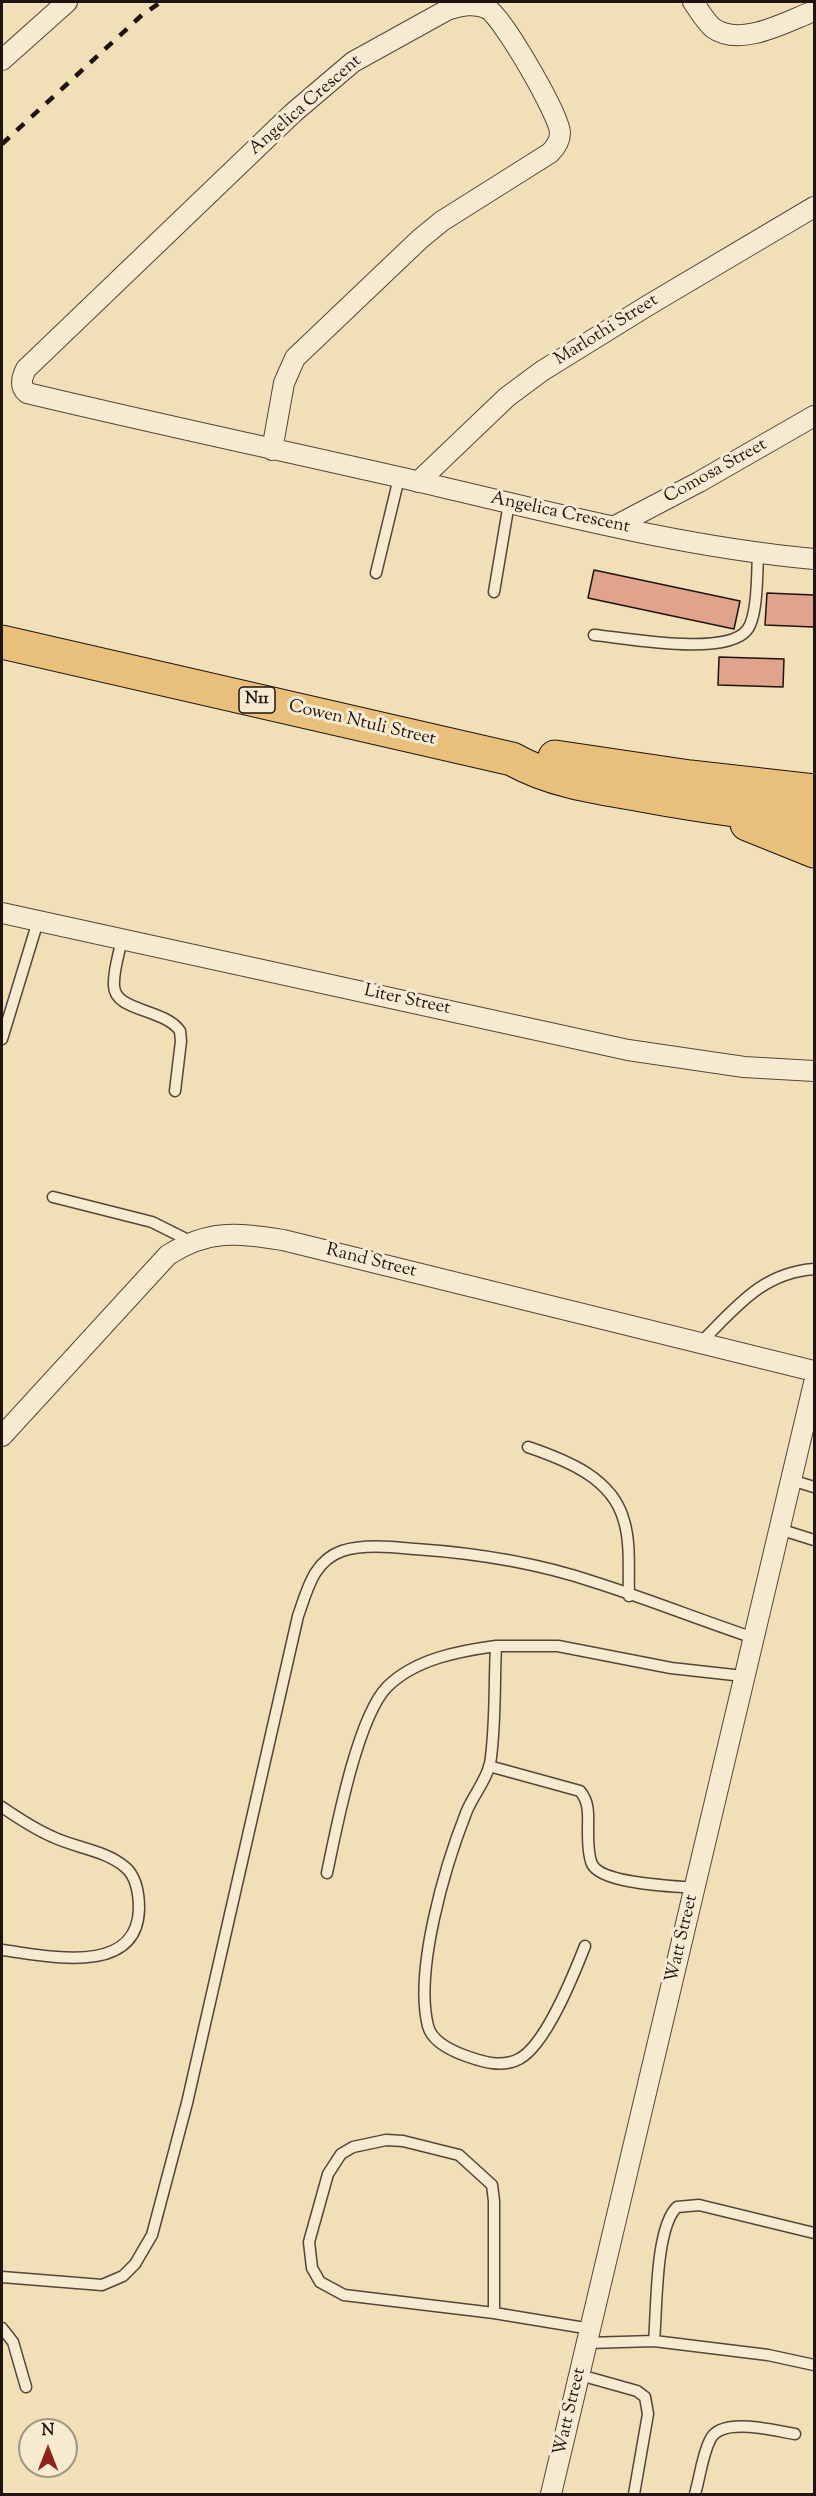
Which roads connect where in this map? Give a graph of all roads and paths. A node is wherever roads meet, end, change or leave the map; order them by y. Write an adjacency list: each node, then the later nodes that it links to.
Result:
1 (67, 2): 4 (street)
2 (693, 2): 3 (street)
3 (814, 11)
4 (2, 60)
5 (814, 207): 8 (street, Marlothi Street)
6 (814, 416): 10 (street, Comosa Street)
7 (272, 450): 7 (street, Angelica Crescent); 8 (street, Angelica Crescent)
8 (409, 480): 9 (street, Angelica Crescent); 13 (lane)
9 (509, 503): 10 (street, Angelica Crescent); 14 (lane)
10 (615, 526): 11 (street, Angelica Crescent)
11 (758, 553): 12 (street, Angelica Crescent); 15 (lane)
12 (814, 559)
13 (376, 573)
14 (494, 592)
15 (594, 635)
16 (2, 642): 17 (highway, Cowen Ntuli Street / N11)
17 (512, 759): 18 (highway, Cowen Ntuli Street / N11); 19 (highway, Cowen Ntuli Street / N11)
18 (812, 797): 19 (highway, Cowen Ntuli Street / N11)
19 (687, 804): 20 (highway)
20 (814, 851)
21 (2, 913): 22 (street, Liter Street)
22 (38, 921): 23 (street, Liter Street); 24 (lane)
23 (122, 939): 25 (street, Liter Street); 26 (lane)
24 (2, 1040)
25 (814, 1071)
26 (176, 1091)
27 (53, 1197): 28 (lane)
28 (190, 1241): 30 (street, Rand Street); 33 (street, Rand Street)
29 (814, 1269): 30 (lane)
30 (700, 1343): 31 (street, Rand Street)
31 (814, 1371)
32 (814, 1383): 35 (street, Watt Street)
33 (2, 1436)
34 (528, 1447): 39 (lane)
35 (791, 1480): 36 (lane); 37 (street, Watt Street)
36 (814, 1487)
37 (779, 1529): 38 (lane); 40 (street, Watt Street)
38 (814, 1540)
39 (629, 1596): 40 (lane); 50 (lane)
40 (754, 1638): 42 (street, Watt Street)
41 (496, 1646): 42 (lane); 43 (lane); 45 (lane)
42 (743, 1676): 46 (street, Watt Street)
43 (489, 1766): 46 (lane); 47 (lane)
44 (2, 1807): 48 (lane)
45 (327, 1874)
46 (695, 1888): 53 (street, Watt Street)
47 (585, 1946)
48 (2, 1950)
49 (814, 2233): 54 (lane)
50 (2, 2277)
51 (494, 2313): 51 (lane); 53 (lane)
52 (2, 2328): 57 (lane)
53 (589, 2336): 54 (lane); 56 (street, Watt Street)
54 (654, 2341): 55 (lane)
55 (814, 2366)
56 (580, 2375): 59 (street, Watt Street); 60 (lane)
57 (26, 2387)
58 (795, 2434): 61 (lane)
59 (551, 2494)
60 (634, 2494)
61 (695, 2494)

